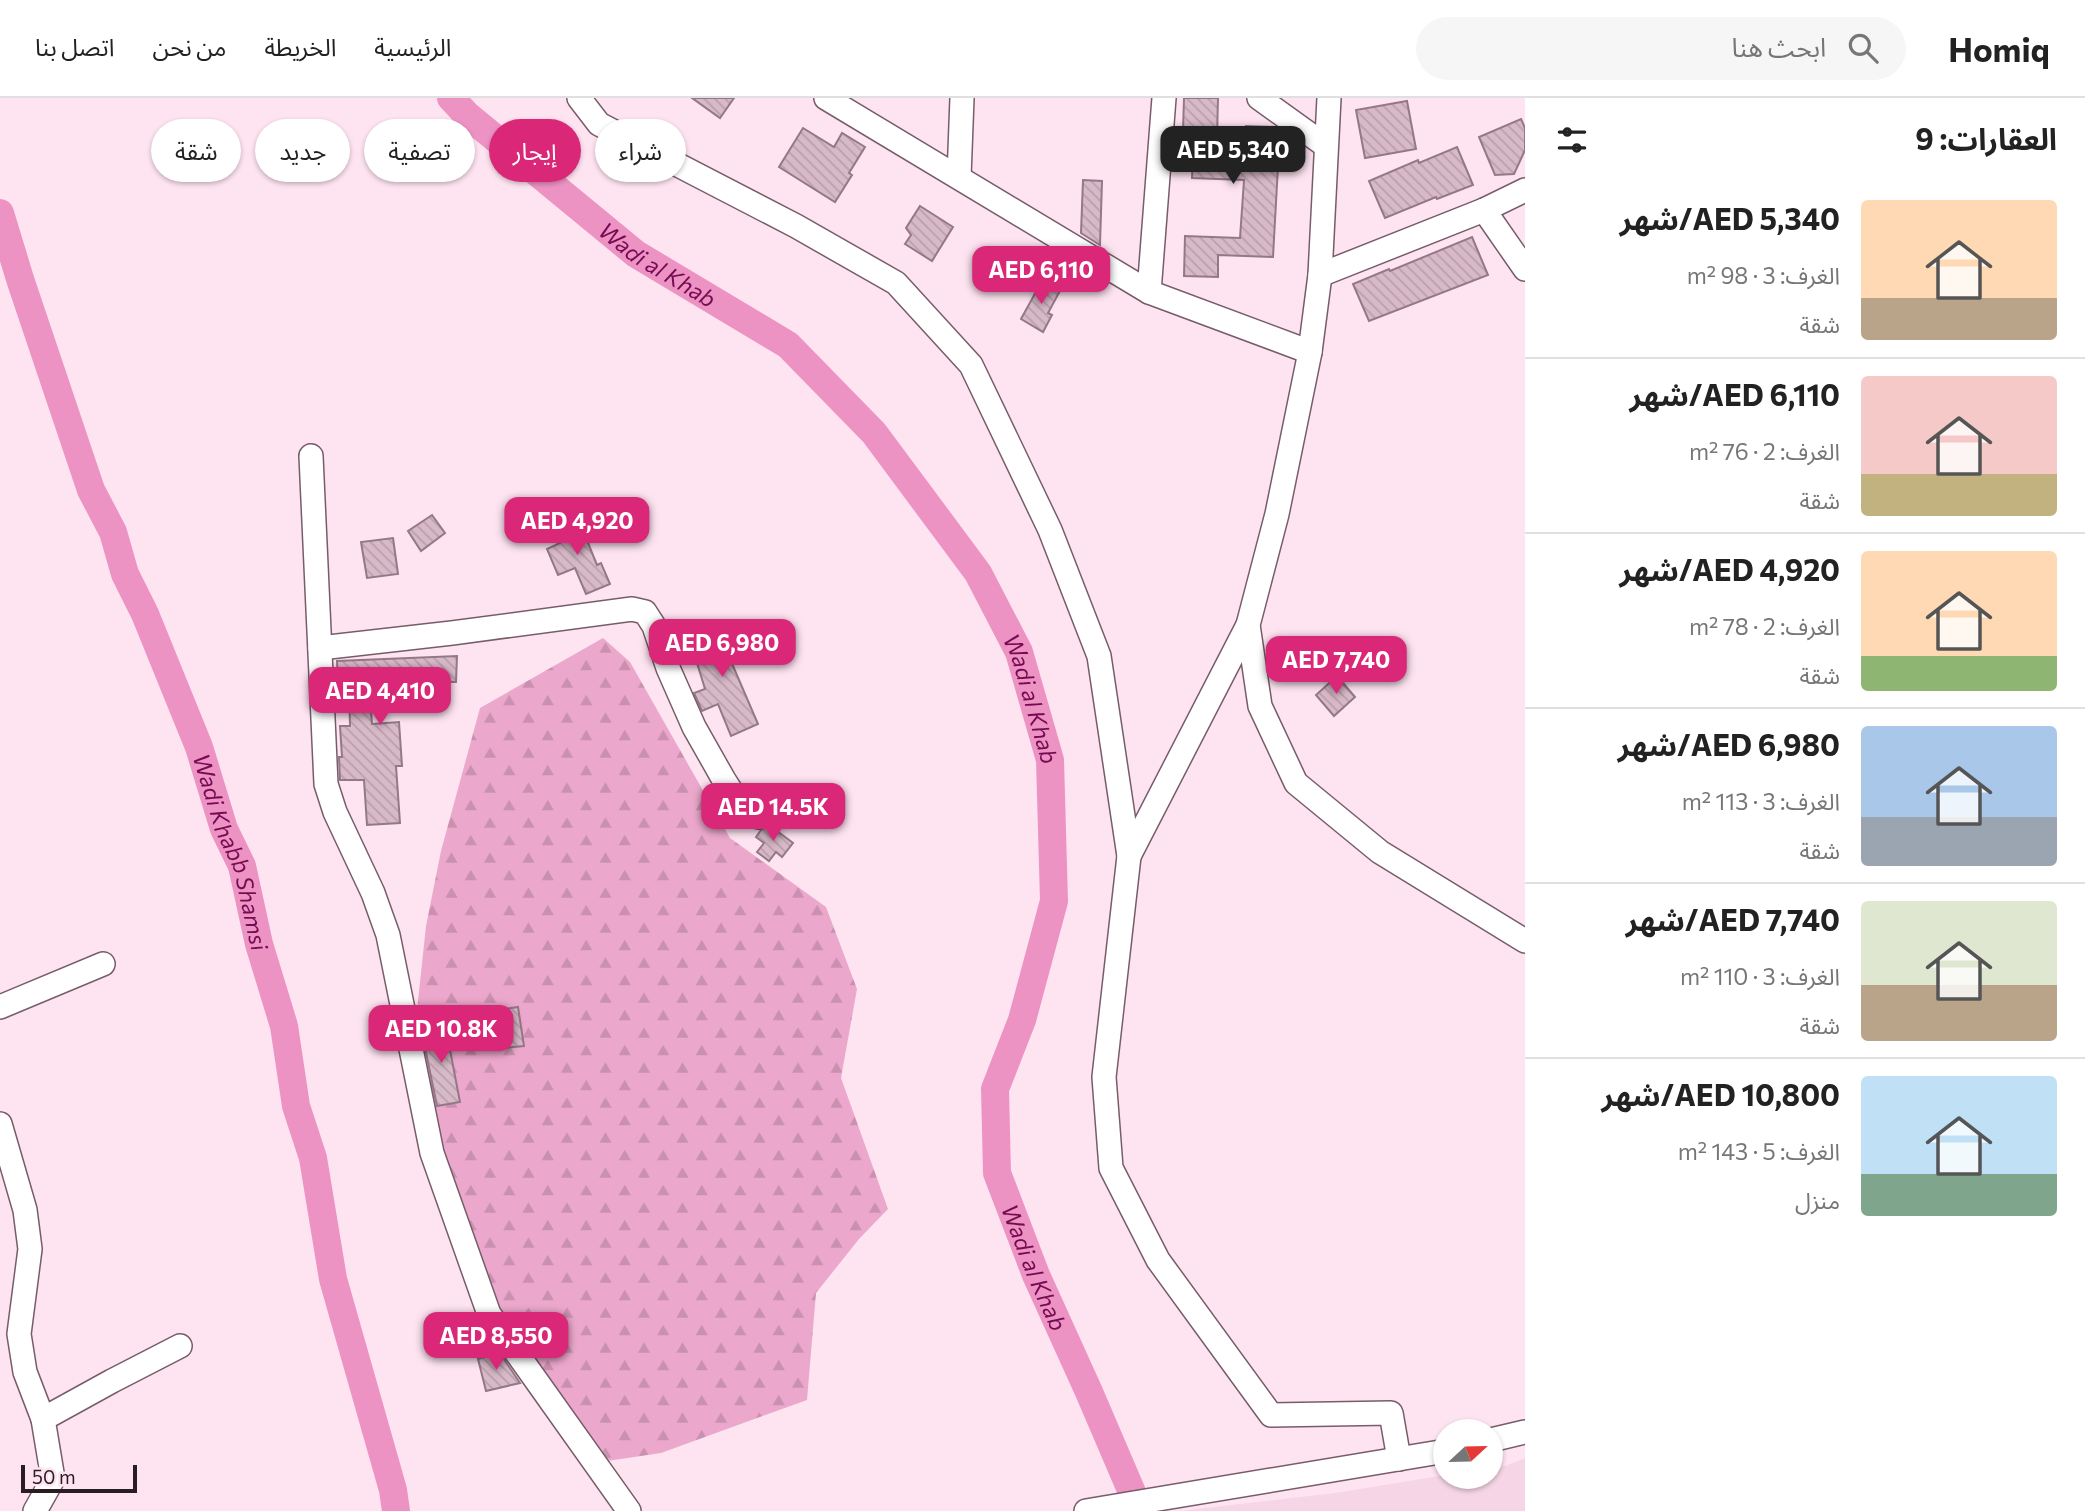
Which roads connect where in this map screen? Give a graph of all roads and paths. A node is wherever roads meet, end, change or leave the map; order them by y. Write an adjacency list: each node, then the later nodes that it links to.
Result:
1 (579, 98): 19 (street)
2 (826, 98): 8 (street)
3 (962, 98): 8 (street)
4 (1164, 98): 13 (street)
5 (1259, 98): 7 (street)
6 (1329, 98): 7 (street)
7 (1326, 146): 12 (street)
8 (958, 177): 13 (street)
9 (1525, 190): 10 (street)
10 (1484, 210): 11 (street); 12 (street)
11 (1525, 269)
12 (1320, 275): 14 (street)
13 (1149, 292): 14 (street)
14 (1310, 352): 16 (street)
15 (311, 456): 17 (street)
16 (1248, 625): 19 (street); 20 (street)
17 (320, 648): 18 (street); 31 (street)
18 (758, 817)
19 (1129, 856): 29 (street)
20 (1525, 941)
21 (103, 964): 22 (street)
22 (0, 1007)
23 (0, 1124): 25 (street)
24 (180, 1346): 25 (street)
25 (43, 1419): 30 (street)
26 (1525, 1432): 27 (street)
27 (1503, 1437)
28 (1433, 1453): 29 (street)
29 (1399, 1459): 32 (street)
30 (35, 1511)
31 (629, 1511)
32 (1086, 1511)

